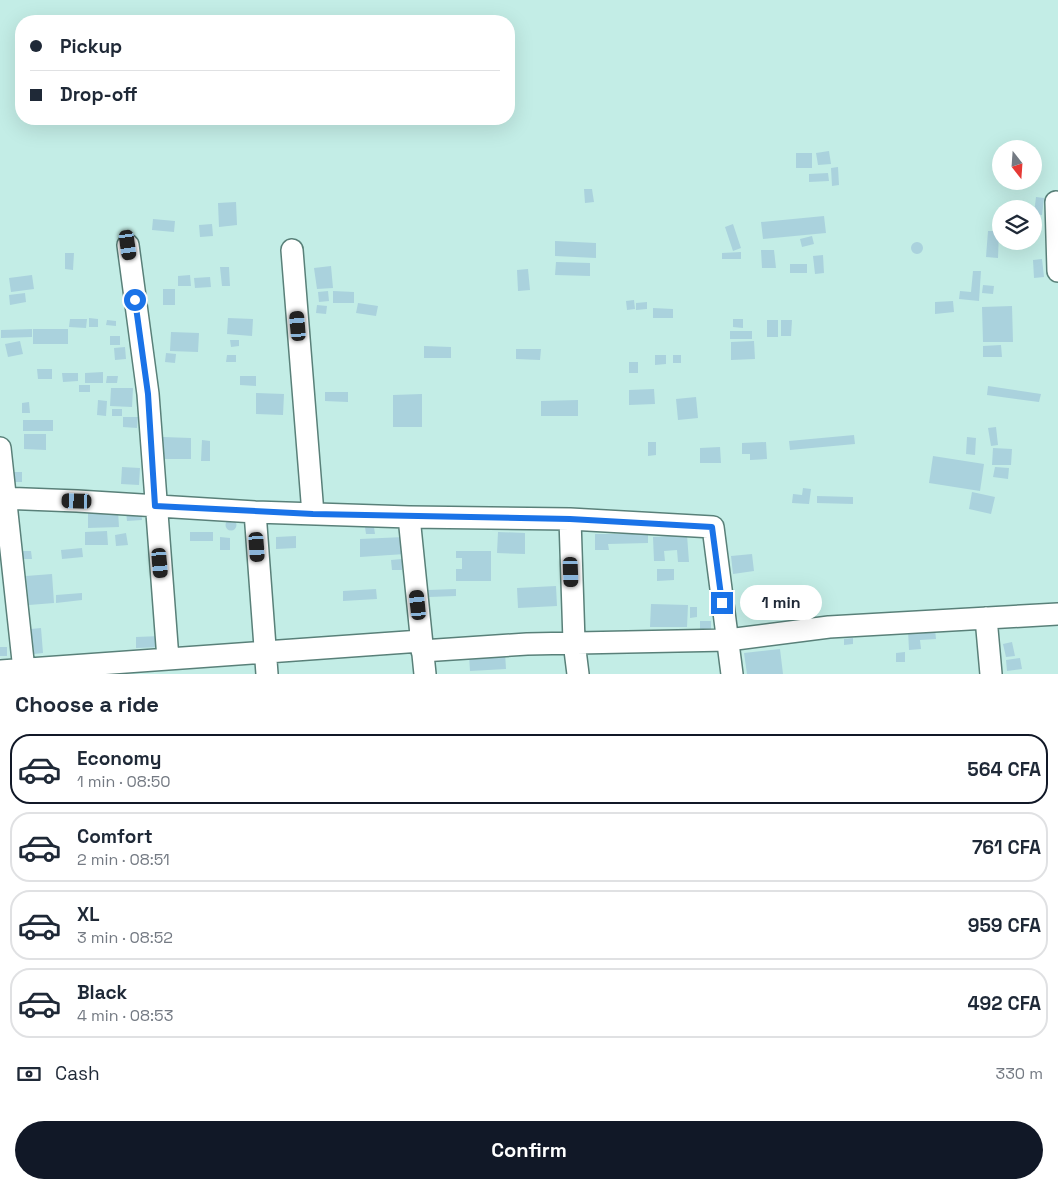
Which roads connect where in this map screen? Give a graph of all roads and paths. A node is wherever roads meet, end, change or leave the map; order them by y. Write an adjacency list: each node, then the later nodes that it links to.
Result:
1 (1056, 202): 4 (street)
2 (128, 245): 7 (street)
3 (292, 250): 9 (street)
4 (1058, 271)
5 (0, 448): 6 (street)
6 (3, 498): 7 (street); 19 (street)
7 (155, 506): 8 (street); 18 (street)
8 (255, 512): 9 (street); 17 (street)
9 (313, 514): 10 (street)
10 (409, 517): 11 (street); 16 (street)
11 (570, 519): 14 (street); 15 (street)
12 (1058, 614): 13 (street)
13 (986, 618): 14 (street); 25 (street)
14 (728, 640): 15 (street); 24 (street)
15 (574, 642): 16 (street); 23 (street)
16 (422, 646): 17 (street); 22 (street)
17 (265, 652): 18 (street); 21 (street)
18 (168, 659): 19 (street)
19 (24, 670): 20 (street)
20 (0, 671)
21 (267, 674)
22 (425, 674)
23 (578, 674)
24 (732, 674)
25 (991, 674)

